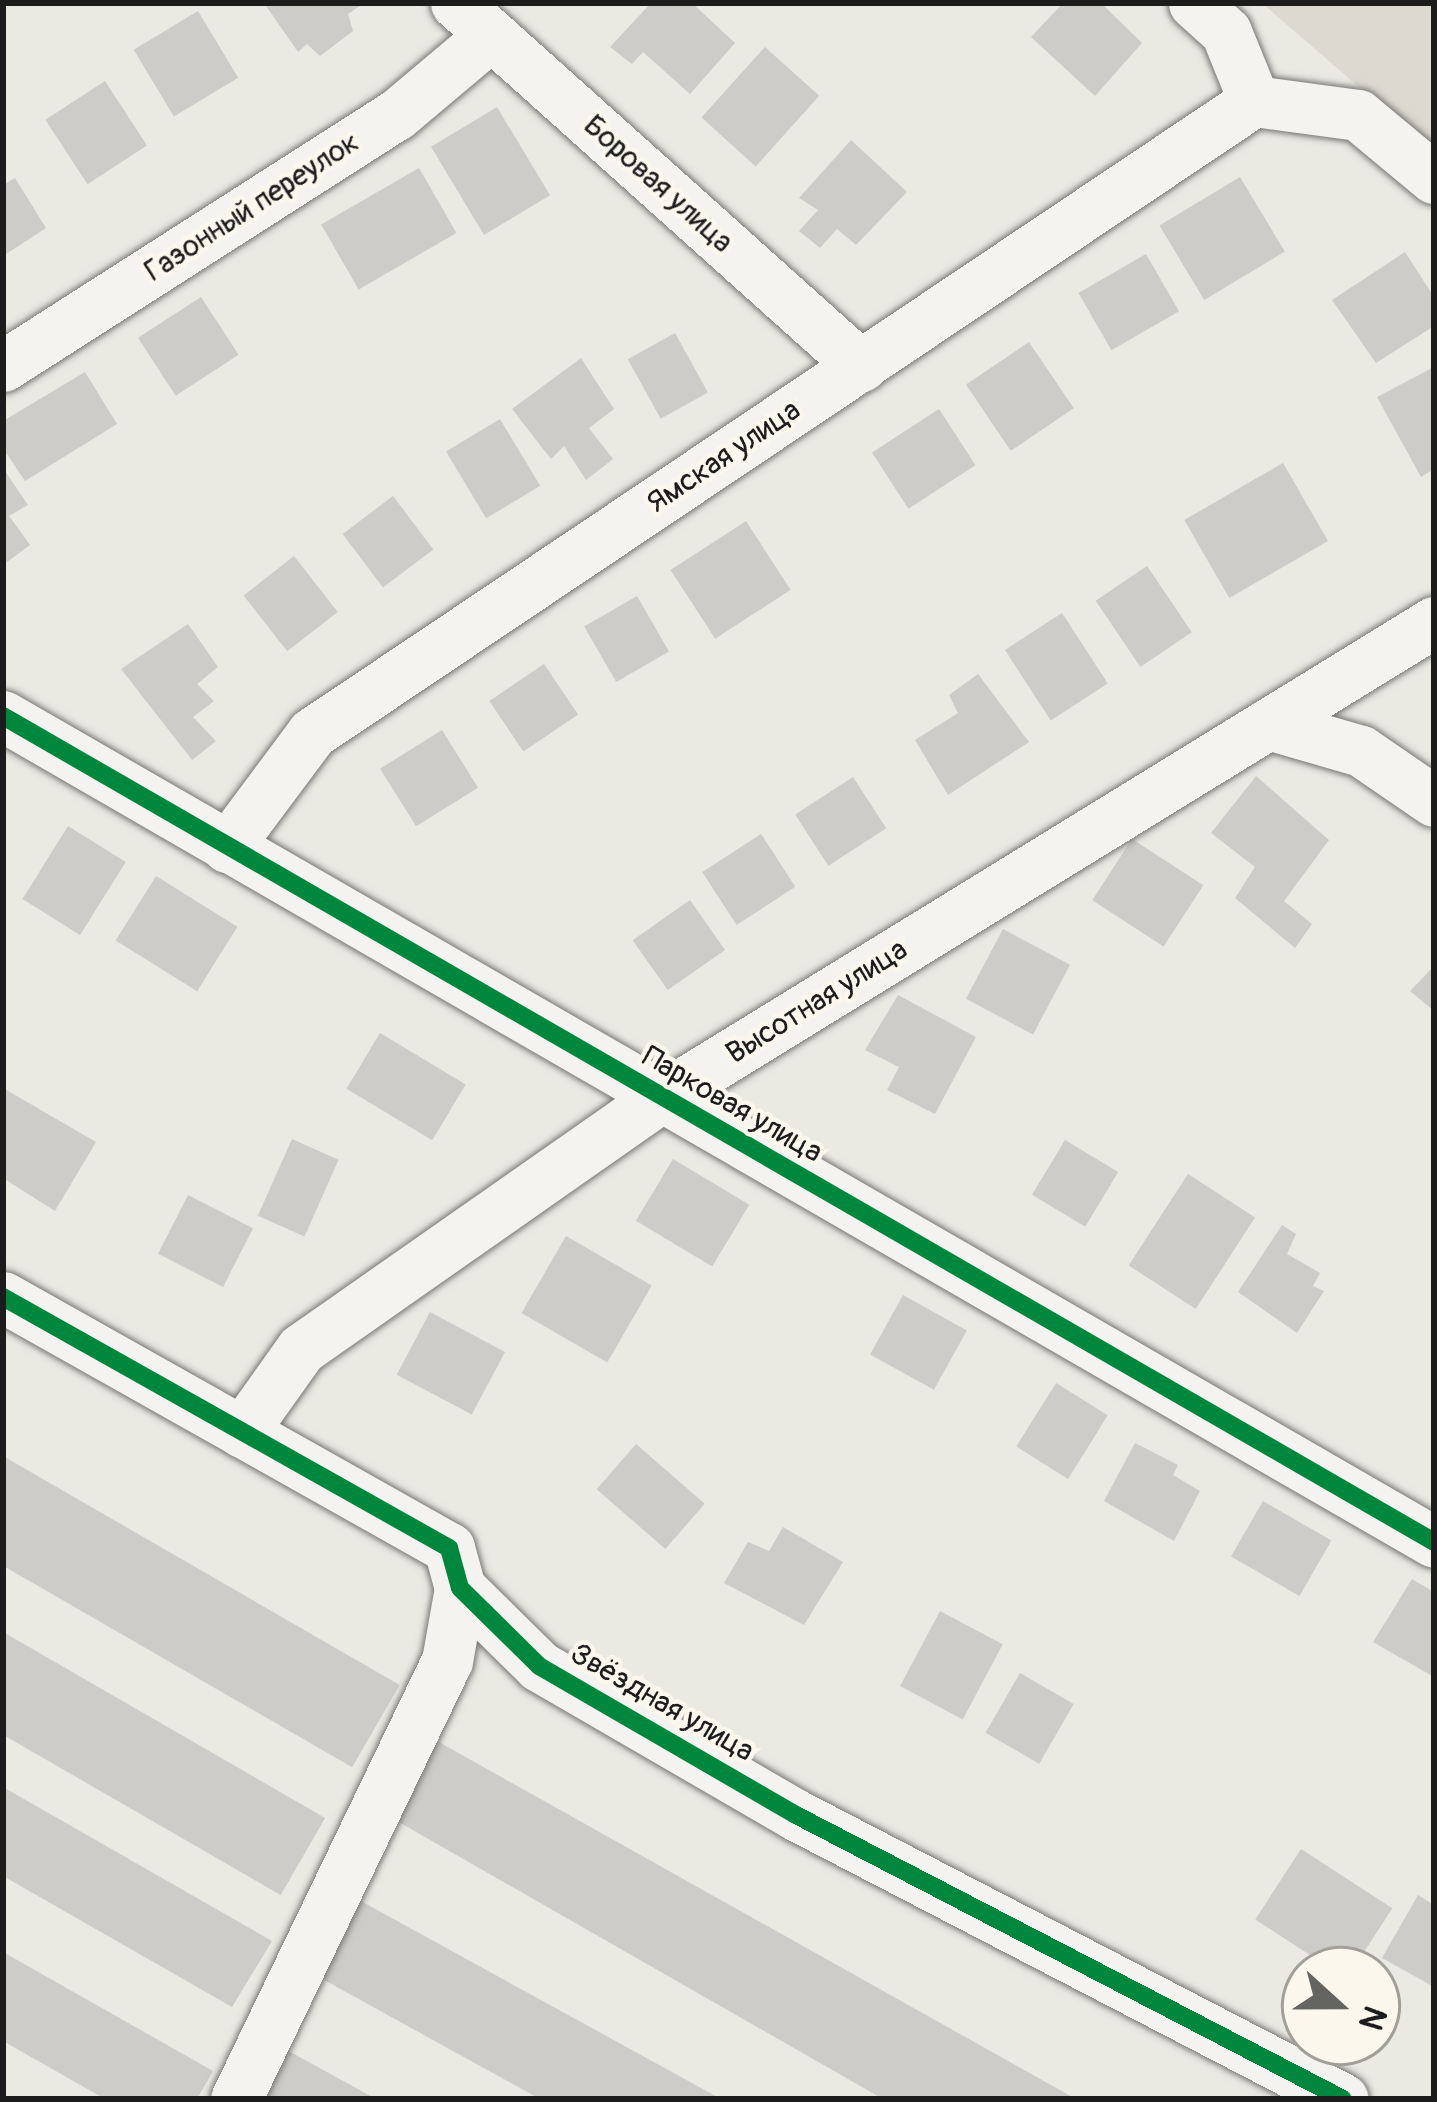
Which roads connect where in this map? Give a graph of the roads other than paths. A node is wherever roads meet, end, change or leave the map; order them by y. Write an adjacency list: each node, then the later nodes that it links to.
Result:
1 (1195, 3): 3 (street)
2 (473, 19): 5 (street, Газонный переулок); 6 (street, Боровая улица)
3 (1254, 100): 4 (street); 6 (street, Ямская улица)
4 (1434, 178)
5 (3, 366)
6 (861, 366): 11 (street, Ямская улица)
7 (1434, 622): 9 (street, Высотная улица)
8 (3, 716): 11 (street, Парковая улица)
9 (1268, 724): 10 (street); 12 (street, Высотная улица)
10 (1434, 801)
11 (227, 847): 12 (street, Парковая улица)
12 (660, 1098): 14 (street, Высотная улица); 15 (street, Парковая улица)
13 (3, 1297): 14 (street, Звёздная улица)
14 (242, 1432): 16 (street, Звёздная улица)
15 (1434, 1542)
16 (460, 1588): 17 (street); 18 (street, Звёздная улица)
17 (236, 2099)
18 (1342, 2099)

